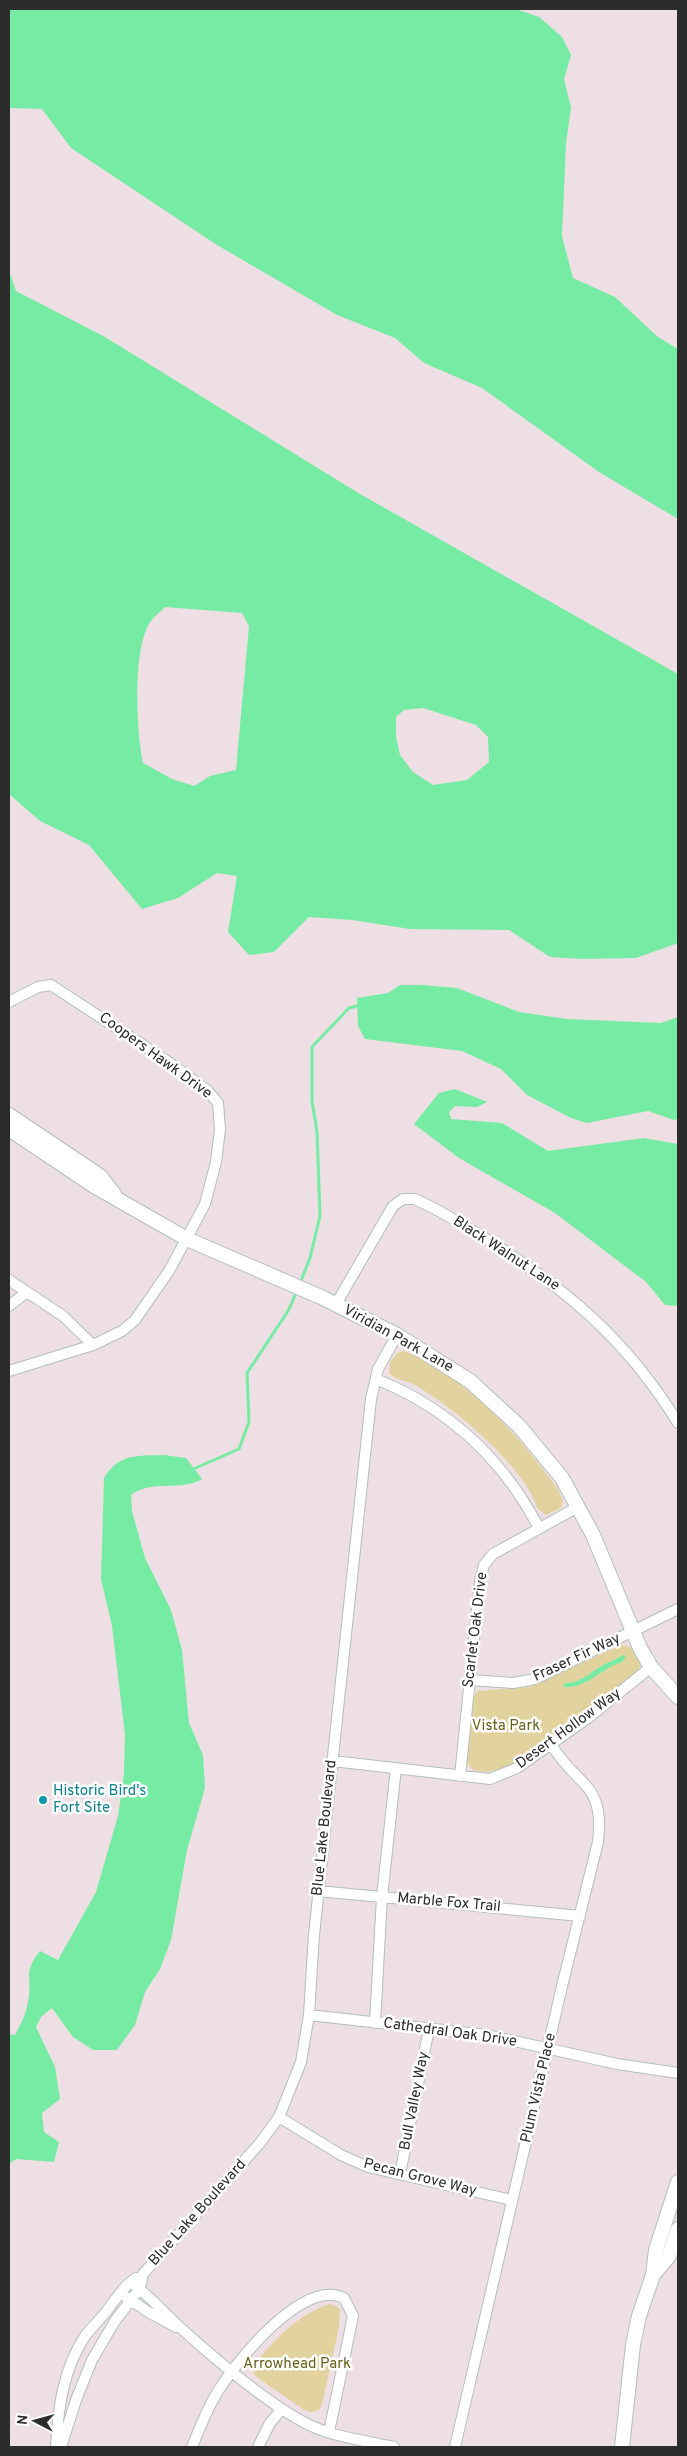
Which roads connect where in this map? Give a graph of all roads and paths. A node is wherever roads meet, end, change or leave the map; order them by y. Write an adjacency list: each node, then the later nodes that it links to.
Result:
1 (9, 1002): 5 (street, Coopers Hawk Drive)
2 (9, 1115): 4 (street, Viridian Park Lane)
3 (9, 1128): 4 (street, Viridian Park Lane)
4 (116, 1196): 5 (street, Viridian Park Lane)
5 (187, 1239): 8 (street, Viridian Park Lane); 11 (street, Coopers Hawk Drive)
6 (9, 1280): 7 (street)
7 (27, 1292): 9 (street); 11 (street)
8 (336, 1304): 10 (street, Viridian Park Lane); 14 (street, Black Walnut Lane)
9 (9, 1306)
10 (397, 1335): 13 (street, Blue Lake Boulevard); 15 (street, Viridian Park Lane)
11 (93, 1345): 12 (street, Coopers Hawk Drive)
12 (9, 1371)
13 (376, 1379): 16 (street); 23 (street, Blue Lake Boulevard)
14 (678, 1423)
15 (578, 1507): 16 (street, Scarlet Oak Drive); 18 (street, Viridian Park Lane)
16 (540, 1528): 20 (street, Scarlet Oak Drive)
17 (678, 1609): 18 (street, Fraser Fir Way)
18 (632, 1632): 19 (street, Viridian Park Lane); 20 (street, Fraser Fir Way)
19 (651, 1667): 21 (street, Viridian Park Lane); 22 (street, Desert Hollow Way)
20 (470, 1680): 25 (street, Scarlet Oak Drive)
21 (678, 1697)
22 (551, 1744): 25 (street, Desert Hollow Way); 28 (street, Plum Vista Place)
23 (333, 1760): 24 (street, Desert Hollow Way); 26 (street, Blue Lake Boulevard)
24 (396, 1768): 25 (street, Desert Hollow Way); 27 (street)
25 (460, 1776)
26 (318, 1891): 27 (street, Marble Fox Trail); 29 (street, Blue Lake Boulevard)
27 (382, 1897): 28 (street, Marble Fox Trail); 30 (street)
28 (580, 1916): 32 (street, Plum Vista Place)
29 (309, 2015): 30 (street, Cathedral Oak Drive); 34 (street, Blue Lake Boulevard)
30 (375, 2023): 31 (street, Cathedral Oak Drive)
31 (429, 2029): 32 (street, Cathedral Oak Drive); 35 (street, Bull Valley Way)
32 (548, 2048): 33 (street, Cathedral Oak Drive); 37 (street, Plum Vista Place)
33 (678, 2073)
34 (279, 2117): 35 (street, Pecan Grove Way); 40 (street, Blue Lake Boulevard)
35 (400, 2174): 37 (street, Pecan Grove Way)
36 (678, 2182): 39 (street)
37 (512, 2200): 52 (street, Plum Vista Place)
38 (678, 2229): 39 (street)
39 (653, 2274): 53 (street)
40 (136, 2285): 41 (street, Blue Lake Boulevard); 42 (street, Blue Lake Boulevard); 43 (street)
41 (121, 2292): 42 (street); 47 (street, Blue Lake Boulevard)
42 (131, 2300): 43 (street); 48 (street, Blue Lake Boulevard)
43 (183, 2331): 44 (street)
44 (233, 2372): 45 (street); 46 (street); 49 (street)
45 (282, 2409): 46 (street); 50 (street)
46 (329, 2432): 51 (street)
47 (56, 2447)
48 (61, 2447)
49 (192, 2447)
50 (258, 2447)
51 (394, 2447)
52 (455, 2447)
53 (622, 2447)

